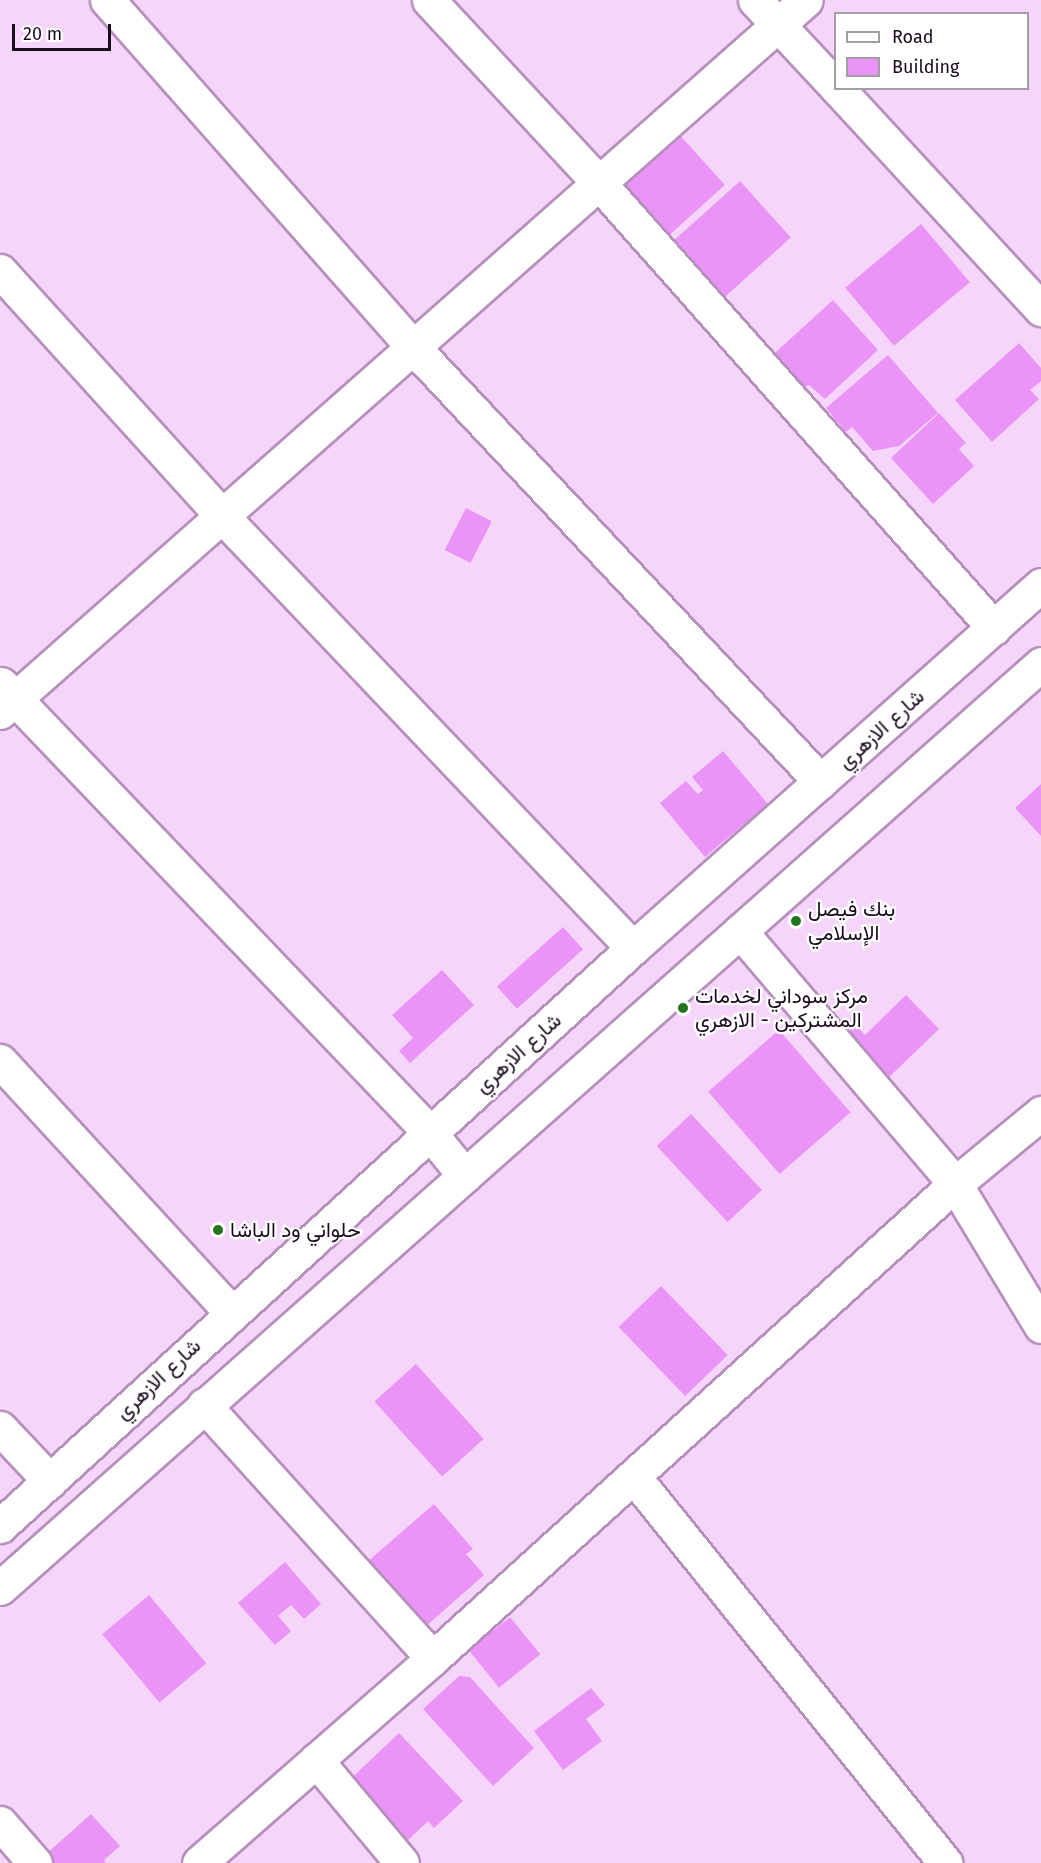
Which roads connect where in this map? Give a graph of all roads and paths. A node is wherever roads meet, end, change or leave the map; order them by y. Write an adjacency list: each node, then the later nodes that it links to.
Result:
1 (107, 0): 11 (street)
2 (429, 0): 8 (street)
3 (755, 0): 5 (street)
4 (806, 0): 5 (street)
5 (777, 25): 6 (street); 8 (street)
6 (834, 86)
7 (838, 90): 10 (street)
8 (599, 183): 11 (street); 14 (street)
9 (0, 271): 12 (street)
10 (1041, 309)
11 (413, 347): 12 (street); 17 (street)
12 (222, 516): 16 (street); 19 (street)
13 (1041, 585): 14 (street, شارع الازهري)
14 (994, 627): 17 (street, شارع الازهري)
15 (1041, 664): 18 (street)
16 (5, 698): 22 (street)
17 (821, 782): 19 (street, شارع الازهري)
18 (740, 931): 23 (street); 24 (street)
19 (633, 948): 22 (street, شارع الازهري)
20 (0, 1060): 25 (street)
21 (1041, 1113): 24 (street)
22 (430, 1133): 23 (street); 25 (street, شارع الازهري)
23 (465, 1176): 27 (street)
24 (955, 1184): 26 (street); 29 (street)
25 (231, 1312): 30 (street, شارع الازهري)
26 (1041, 1326)
27 (204, 1405): 32 (street); 33 (street)
28 (0, 1428): 30 (street)
29 (634, 1477): 33 (street); 39 (street)
30 (50, 1481): 31 (street, شارع الازهري)
31 (0, 1526)
32 (0, 1588)
33 (433, 1658): 34 (street)
34 (316, 1760): 37 (street); 38 (street)
35 (0, 1823): 36 (street)
36 (34, 1863)
37 (199, 1863)
38 (402, 1863)
39 (946, 1863)

